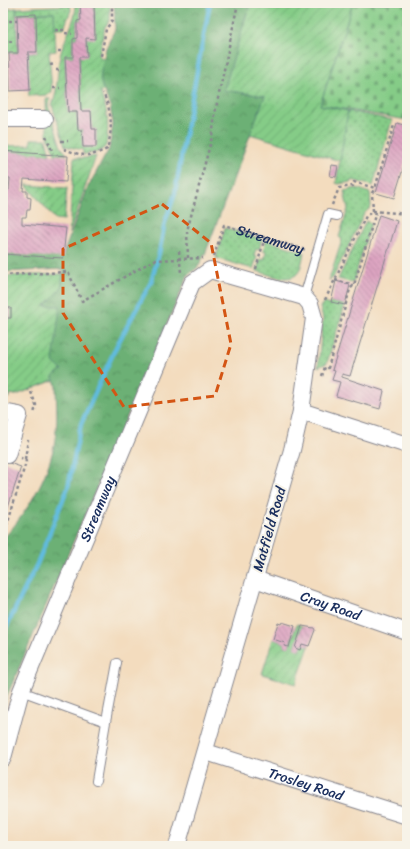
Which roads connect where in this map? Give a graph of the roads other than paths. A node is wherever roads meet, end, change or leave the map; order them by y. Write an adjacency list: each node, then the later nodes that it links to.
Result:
1 (3, 119): 2 (street)
2 (45, 119)
3 (337, 216): 4 (lane, Streamway)
4 (307, 300): 5 (street, Matfield Road); 12 (street, Streamway)
5 (301, 411): 7 (street); 9 (street, Matfield Road)
6 (3, 412): 8 (street)
7 (407, 445)
8 (7, 455)
9 (255, 579): 10 (street, Cray Road); 14 (street, Matfield Road)
10 (407, 632)
11 (117, 664): 13 (lane)
12 (21, 691): 13 (lane); 15 (street, Streamway)
13 (106, 722): 16 (lane)
14 (206, 752): 17 (street, Trosley Road); 18 (street, Matfield Road)
15 (3, 758)
16 (96, 781)
17 (407, 816)
18 (177, 846)

